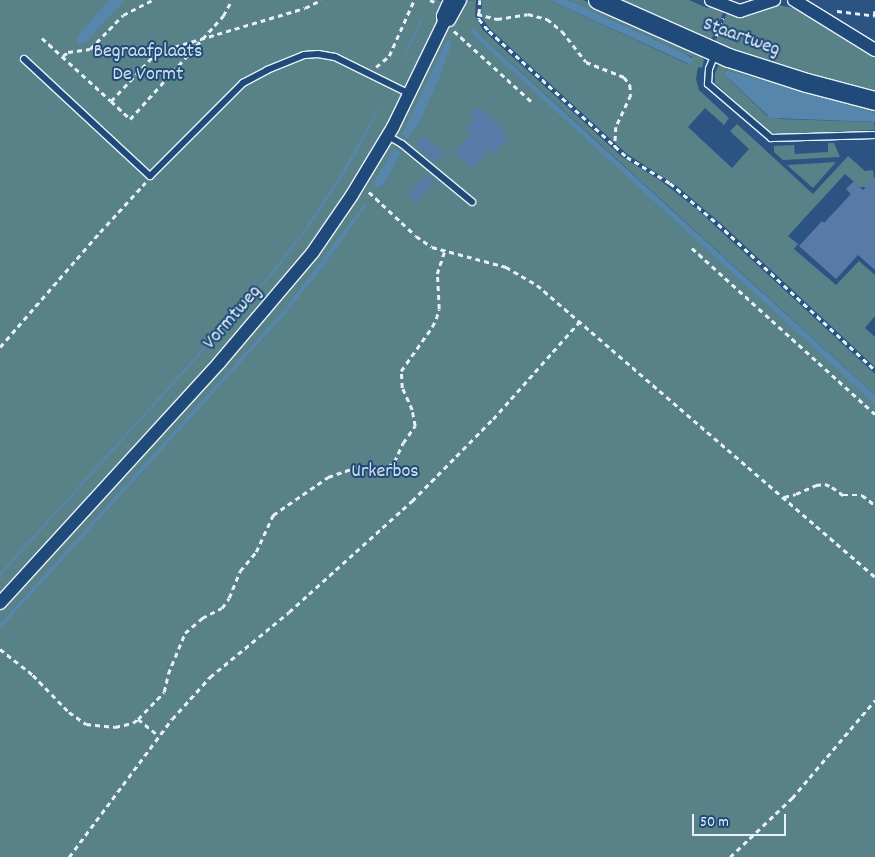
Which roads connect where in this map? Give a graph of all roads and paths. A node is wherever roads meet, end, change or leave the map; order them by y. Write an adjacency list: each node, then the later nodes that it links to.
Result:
1 (153, 0): 23 (path)
2 (232, 0): 20 (path)
3 (320, 0): 20 (path)
4 (414, 0): 25 (path)
5 (430, 0): 12 (path)
6 (460, 0): 18 (street, Vormtweg)
7 (480, 0): 16 (path)
8 (598, 0): 21 (main road, Staartweg)
9 (711, 0): 10 (street)
10 (774, 0)
11 (794, 0): 22 (street)
12 (444, 2): 18 (street, Vormtweg)
13 (875, 9): 17 (path)
14 (833, 10): 17 (path)
15 (726, 12): 21 (path)
16 (477, 14): 32 (path); 32 (path)
17 (875, 16)
18 (444, 22): 26 (street, Vormtweg); 29 (path)
19 (42, 38): 23 (path)
20 (202, 38): 27 (path); 27 (path)
21 (714, 47): 28 (main road, Staartweg); 30 (lane)
22 (875, 50)
23 (62, 57): 27 (path)
24 (24, 59): 33 (lane)
25 (367, 72): 26 (lane); 33 (lane)
26 (408, 93): 31 (street, Vormtweg)
27 (110, 101)
28 (875, 101)
29 (532, 102)
30 (875, 135)
31 (388, 136): 35 (lane); 45 (street, Vormtweg)
32 (615, 147): 40 (path)
33 (150, 176): 39 (path)
34 (363, 187): 37 (path)
35 (472, 202)
36 (692, 248): 41 (path)
37 (444, 252): 38 (path); 48 (path)
38 (580, 321): 42 (path); 49 (path)
39 (0, 347)
40 (875, 370)
41 (875, 414)
42 (784, 497): 43 (path); 44 (path)
43 (875, 505)
44 (875, 577)
45 (0, 603)
46 (0, 649): 48 (path)
47 (875, 700): 51 (path)
48 (138, 719): 49 (path)
49 (159, 736): 50 (path)
50 (69, 857)
51 (730, 857)

